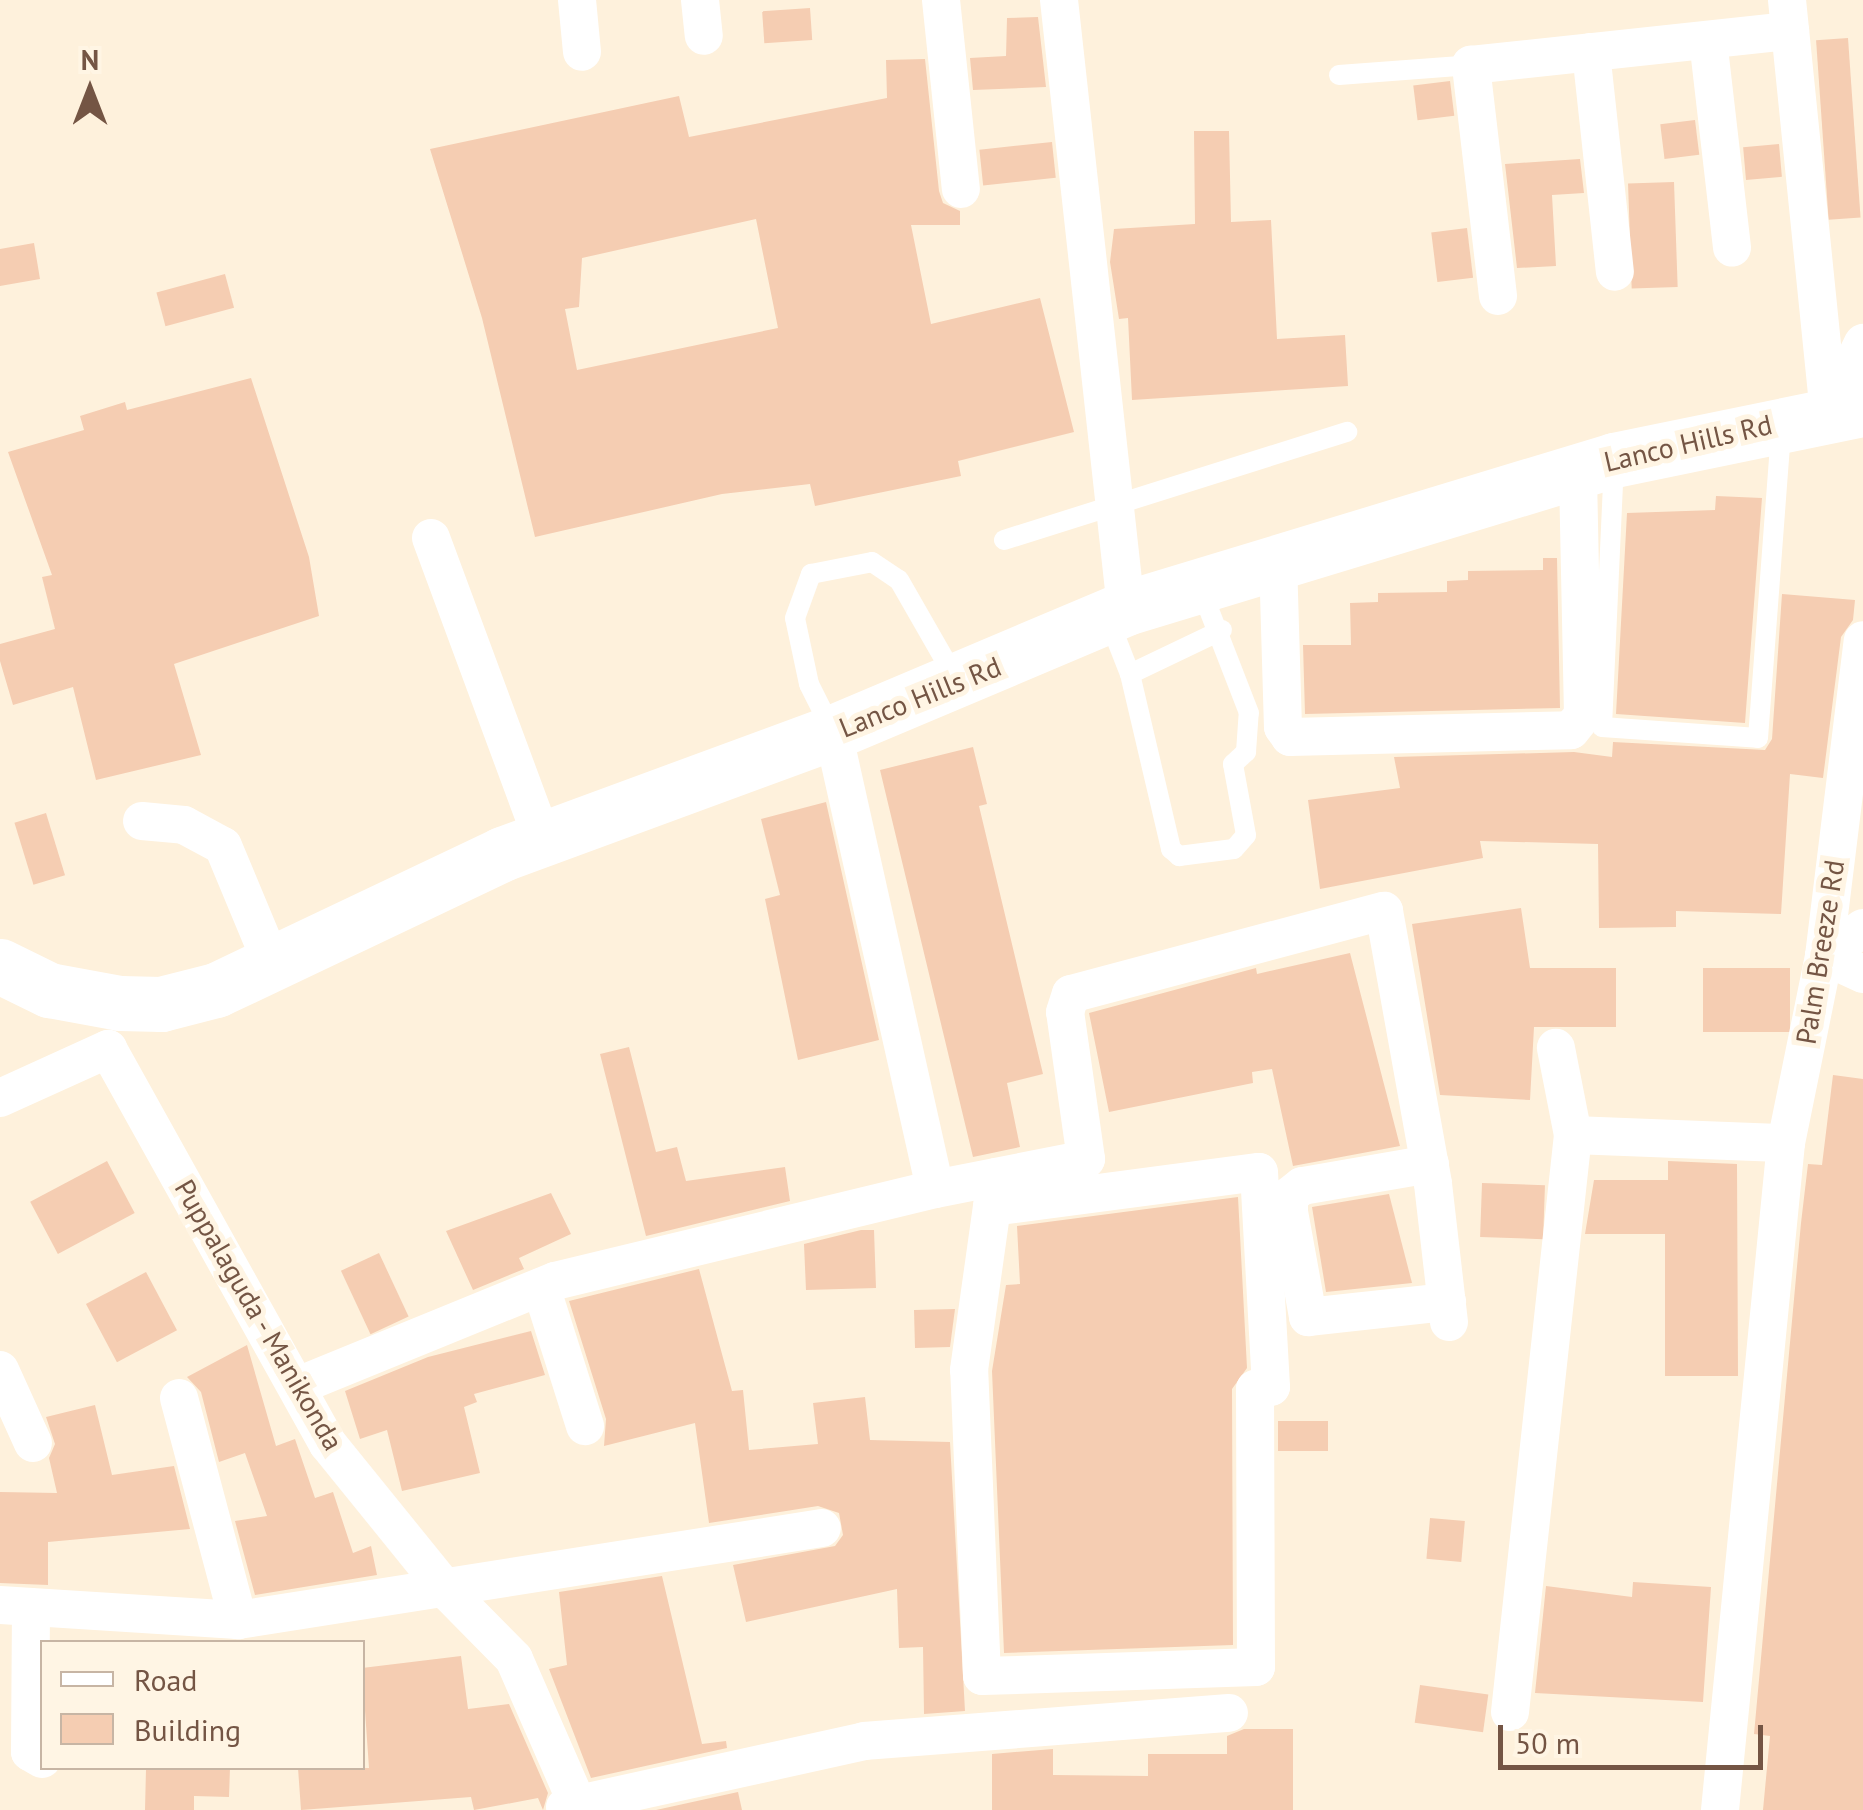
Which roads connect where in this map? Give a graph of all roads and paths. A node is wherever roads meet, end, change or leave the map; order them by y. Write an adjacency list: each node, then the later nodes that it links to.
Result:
1 (576, 0): 6 (street)
2 (940, 0): 10 (street)
3 (1059, 0): 18 (street)
4 (1789, 16): 5 (street); 15 (street)
5 (1708, 40): 7 (street); 11 (street)
6 (582, 52)
7 (1590, 52): 8 (street); 12 (street)
8 (1471, 66): 9 (lane); 13 (street)
9 (1340, 75)
10 (961, 189)
11 (1732, 248)
12 (1615, 272)
13 (1498, 296)
14 (1863, 343): 15 (street)
15 (1825, 414): 17 (street, Lanco Hills Rd); 17 (lane)
16 (1347, 432): 18 (lane)
17 (1596, 465): 21 (street, Lanco Hills Rd); 21 (street)
18 (1114, 505): 20 (lane); 23 (street)
19 (431, 538): 30 (street)
20 (1004, 540)
21 (1278, 560): 22 (street, Lanco Hills Rd)
22 (1210, 608): 23 (street, Lanco Hills Rd); 25 (lane); 25 (lane)
23 (1117, 612): 25 (lane); 26 (street, Lanco Hills Rd)
24 (1863, 640): 28 (street, Palm Breeze Rd)
25 (1130, 674)
26 (957, 682): 27 (street, Lanco Hills Rd); 27 (lane)
27 (833, 732): 30 (street, Lanco Hills Rd); 42 (street)
28 (1856, 738): 32 (street, Palm Breeze Rd)
29 (142, 820): 33 (street)
30 (542, 838): 33 (street, Lanco Hills Rd)
31 (1863, 928): 32 (street)
32 (1824, 956): 35 (street); 40 (street, Palm Breeze Rd)
33 (272, 964): 36 (street, Lanco Hills Rd)
34 (0, 966): 36 (street, Lanco Hills Rd)
35 (1863, 974)
36 (114, 1026): 38 (street); 46 (street, Puppalaguda - Manikonda)
37 (1556, 1048): 39 (street)
38 (0, 1098)
39 (1573, 1135): 40 (street); 55 (street)
40 (1786, 1143): 59 (street, Palm Breeze Rd)
41 (1430, 1164): 41 (street); 43 (street)
42 (935, 1189): 43 (street); 44 (street)
43 (994, 1192): 43 (street)
44 (541, 1287): 46 (street); 48 (street)
45 (0, 1370): 49 (street)
46 (300, 1386): 51 (street, Puppalaguda - Manikonda)
47 (179, 1398): 53 (street)
48 (584, 1426)
49 (33, 1443)
50 (822, 1528): 51 (street)
51 (448, 1592): 53 (street); 58 (street, Puppalaguda - Manikonda)
52 (16, 1606): 54 (street); 57 (street)
53 (238, 1620): 54 (street)
54 (193, 1628)
55 (1510, 1712)
56 (1229, 1713): 58 (street)
57 (40, 1757)
58 (575, 1808)
59 (1720, 1810)

